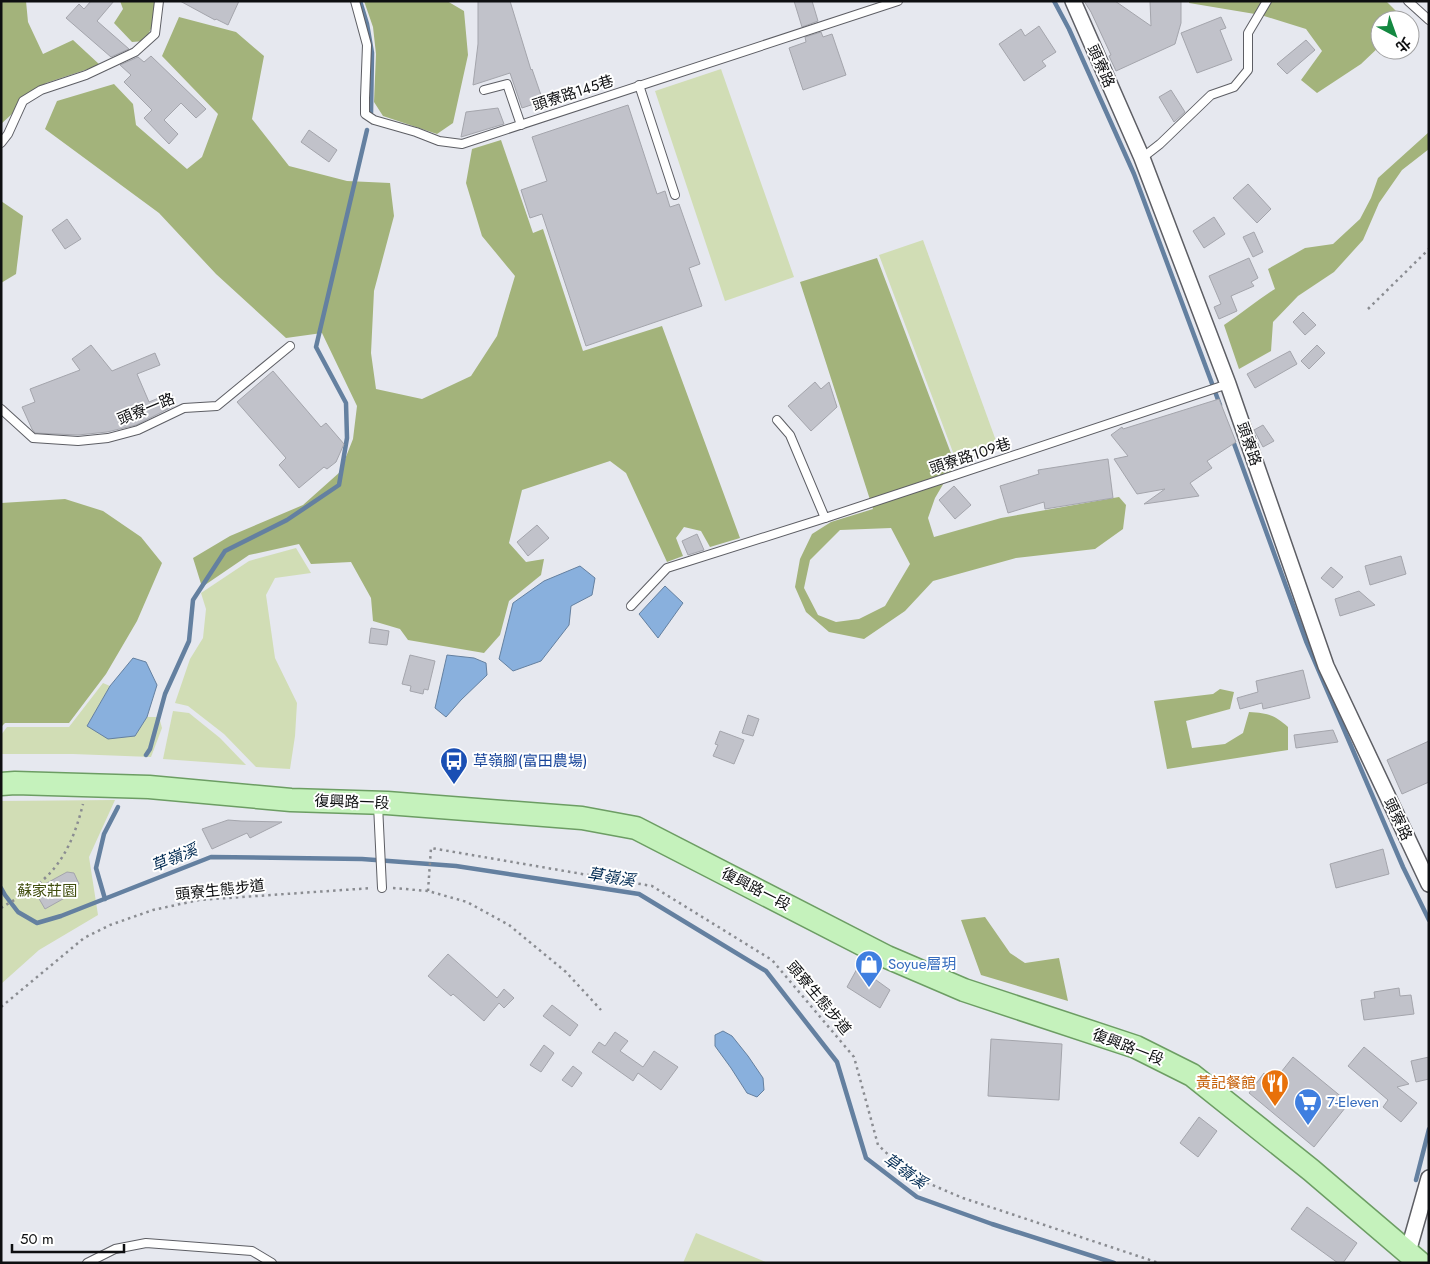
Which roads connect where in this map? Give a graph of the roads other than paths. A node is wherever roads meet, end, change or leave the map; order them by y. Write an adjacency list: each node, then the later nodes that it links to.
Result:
1 (159, 1): 11 (lane)
2 (355, 1): 10 (lane, 頭寮路145巷)
3 (898, 1): 8 (lane, 頭寮路145巷)
4 (1072, 1): 12 (street, 頭寮路)
5 (1267, 1): 12 (lane)
6 (1408, 1): 7 (lane)
7 (1429, 20)
8 (640, 85): 10 (lane, 頭寮路145巷); 13 (lane)
9 (484, 90): 10 (lane)
10 (520, 125)
11 (1, 143)
12 (1142, 158): 15 (street, 頭寮路)
13 (675, 195)
14 (290, 346): 16 (lane, 頭寮一路)
15 (1228, 384): 18 (lane, 頭寮路109巷); 22 (street, 頭寮路)
16 (1, 409)
17 (777, 420): 18 (lane)
18 (825, 518): 19 (lane, 頭寮路109巷)
19 (631, 606)
20 (1, 784): 21 (main road, 復興路一段)
21 (378, 803): 23 (lane); 25 (main road, 復興路一段)
22 (1429, 884)
23 (382, 888)
24 (1429, 1178): 25 (street)
25 (1414, 1258)
26 (87, 1263): 27 (lane)
27 (272, 1263)

